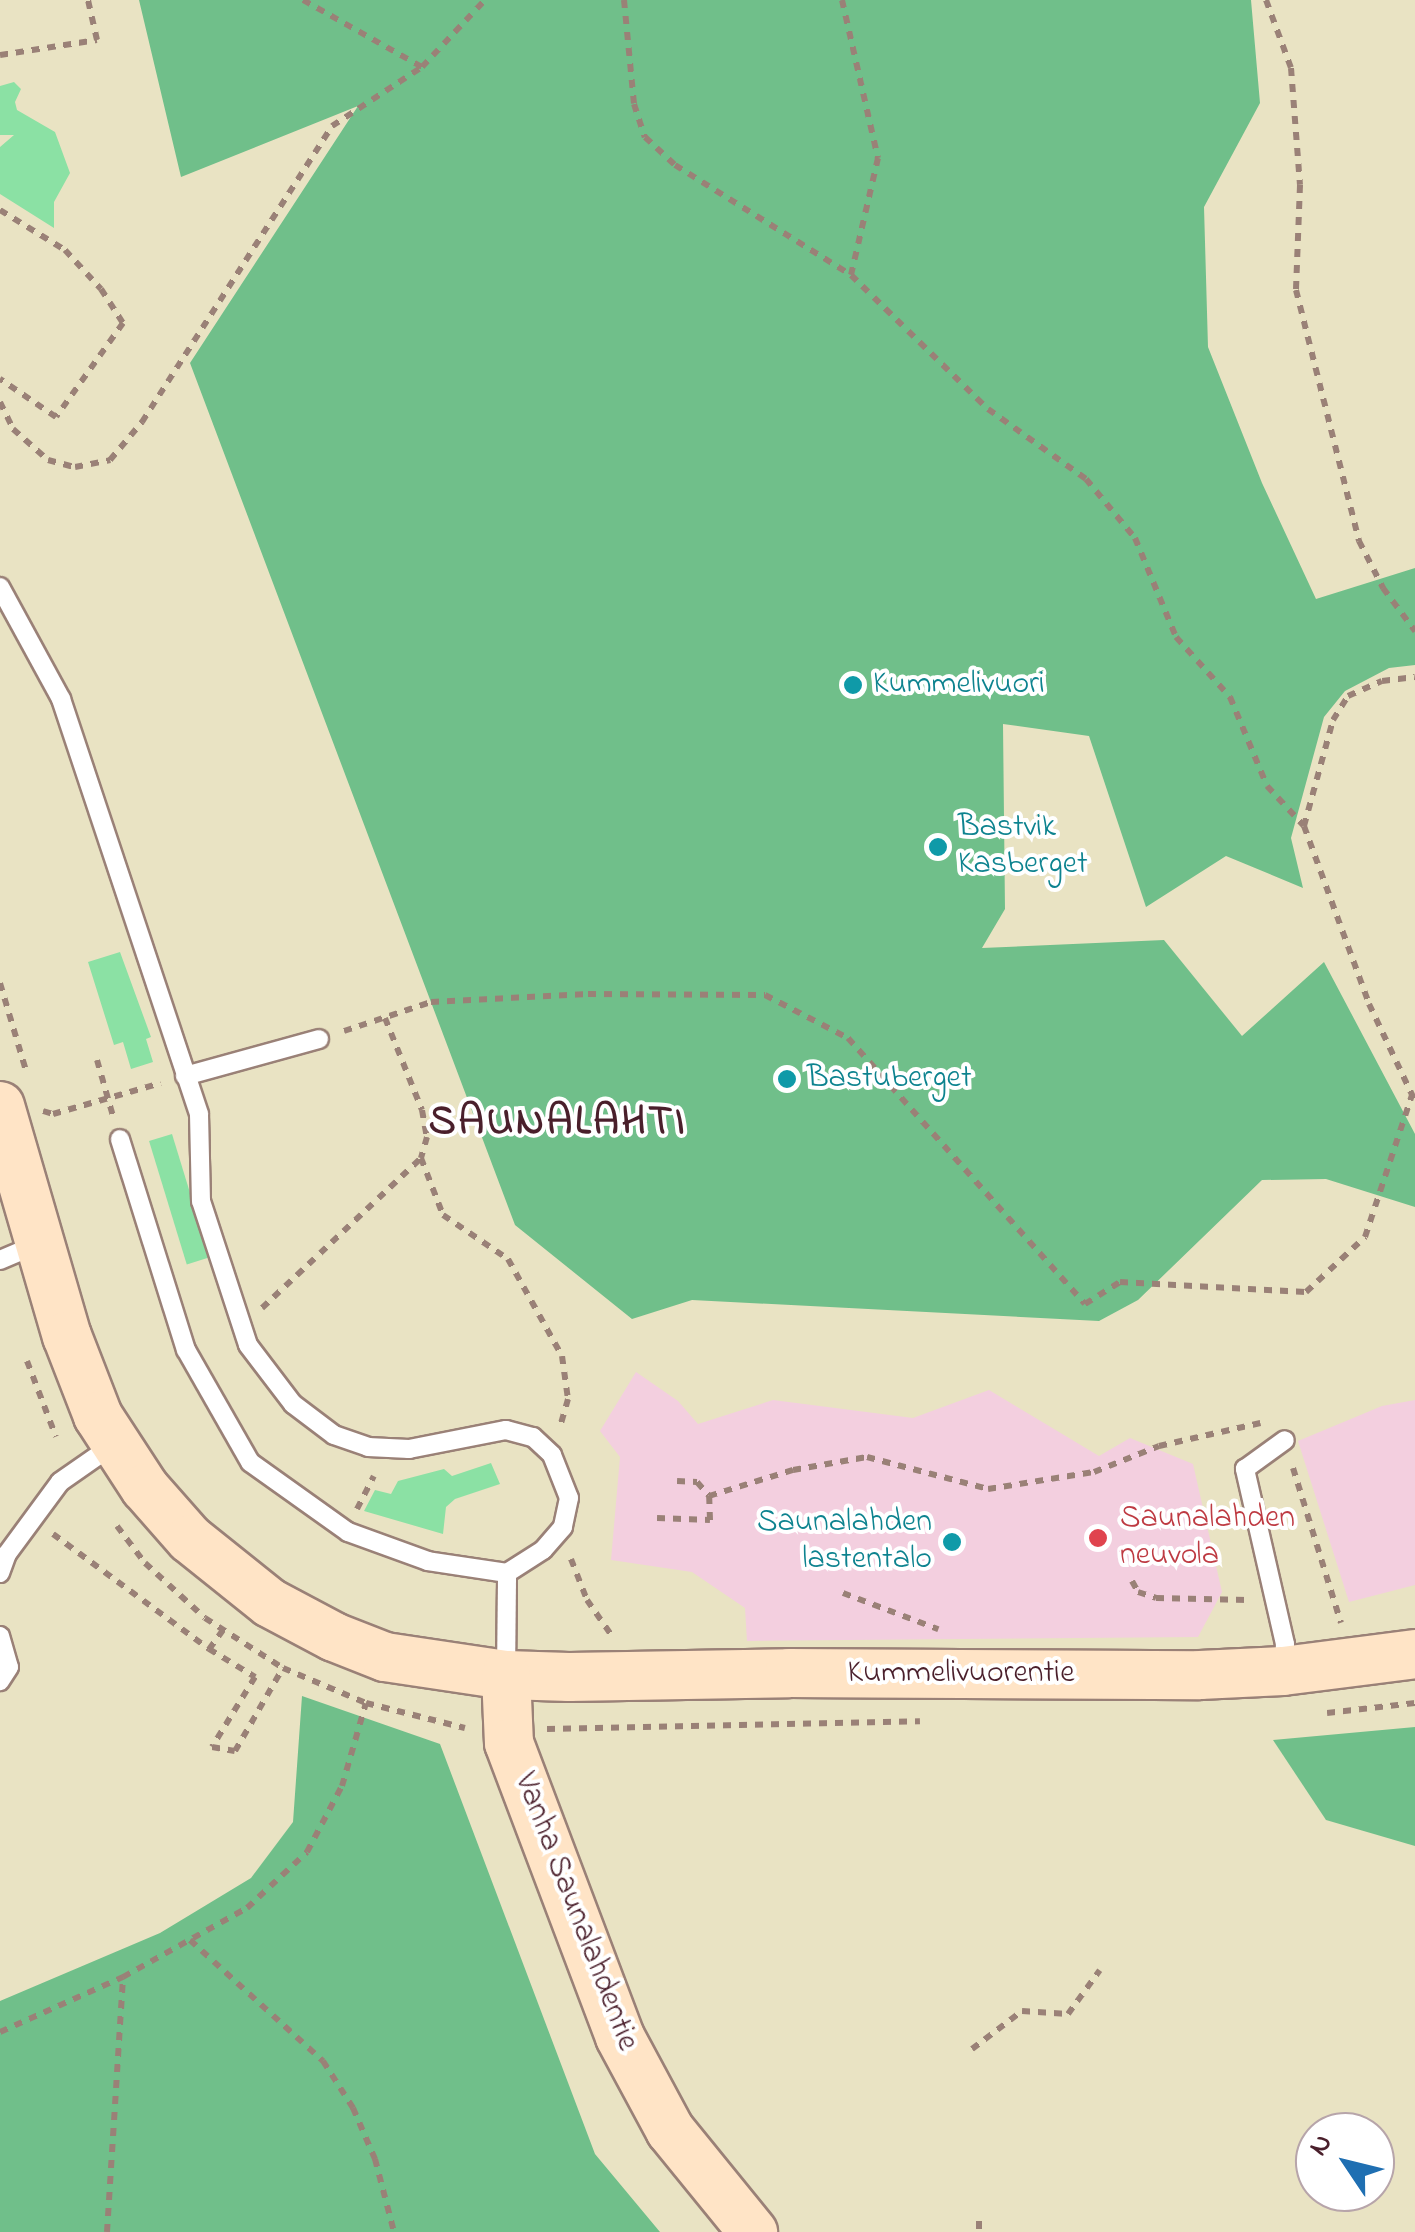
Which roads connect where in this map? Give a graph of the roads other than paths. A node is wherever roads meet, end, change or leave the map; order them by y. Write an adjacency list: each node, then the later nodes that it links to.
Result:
1 (0, 587): 3 (lane)
2 (319, 1038): 3 (lane)
3 (185, 1076): 10 (lane)
4 (14, 1090): 6 (street, Kummelivuorentie)
5 (120, 1139): 10 (lane)
6 (20, 1252): 8 (street, Kummelivuorentie)
7 (1285, 1440): 13 (lane)
8 (115, 1444): 9 (lane); 14 (street, Kummelivuorentie)
9 (0, 1572)
10 (507, 1573): 14 (lane)
11 (0, 1636): 15 (lane)
12 (1415, 1654): 13 (street, Kummelivuorentie)
13 (1284, 1671): 14 (street, Kummelivuorentie)
14 (506, 1675): 16 (street, Vanha Saunalahdentie)
15 (0, 1681)
16 (753, 2232)

